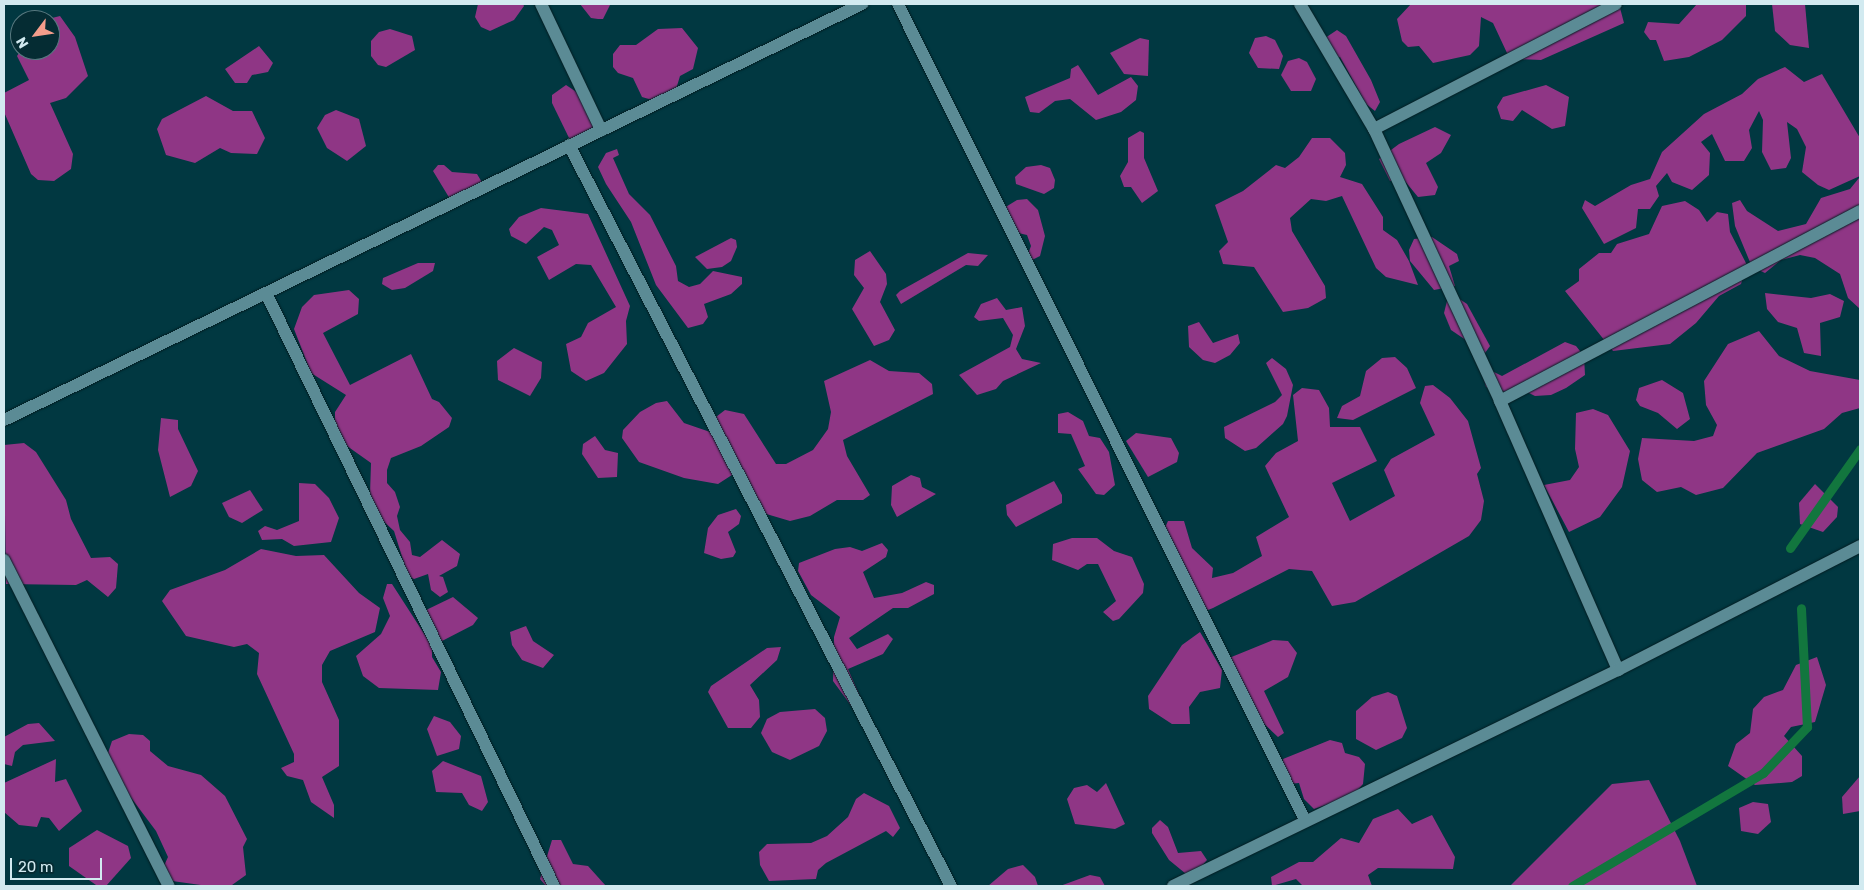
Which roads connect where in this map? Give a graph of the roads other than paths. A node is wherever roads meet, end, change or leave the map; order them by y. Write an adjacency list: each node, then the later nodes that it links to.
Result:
1 (541, 4): 7 (street)
2 (862, 4): 7 (street)
3 (898, 4): 16 (street)
4 (1300, 4): 6 (street)
5 (1616, 4): 6 (street)
6 (1374, 129): 11 (street)
7 (601, 130): 8 (street)
8 (569, 145): 10 (street); 19 (street)
9 (1860, 211): 11 (street)
10 (266, 293): 12 (street); 18 (street)
11 (1500, 401): 15 (street)
12 (4, 420)
13 (1860, 546): 15 (street)
14 (4, 560): 17 (street)
15 (1618, 670): 16 (street)
16 (1305, 820): 20 (street)
17 (169, 886)
18 (554, 886)
19 (950, 886)
20 (1173, 886)

